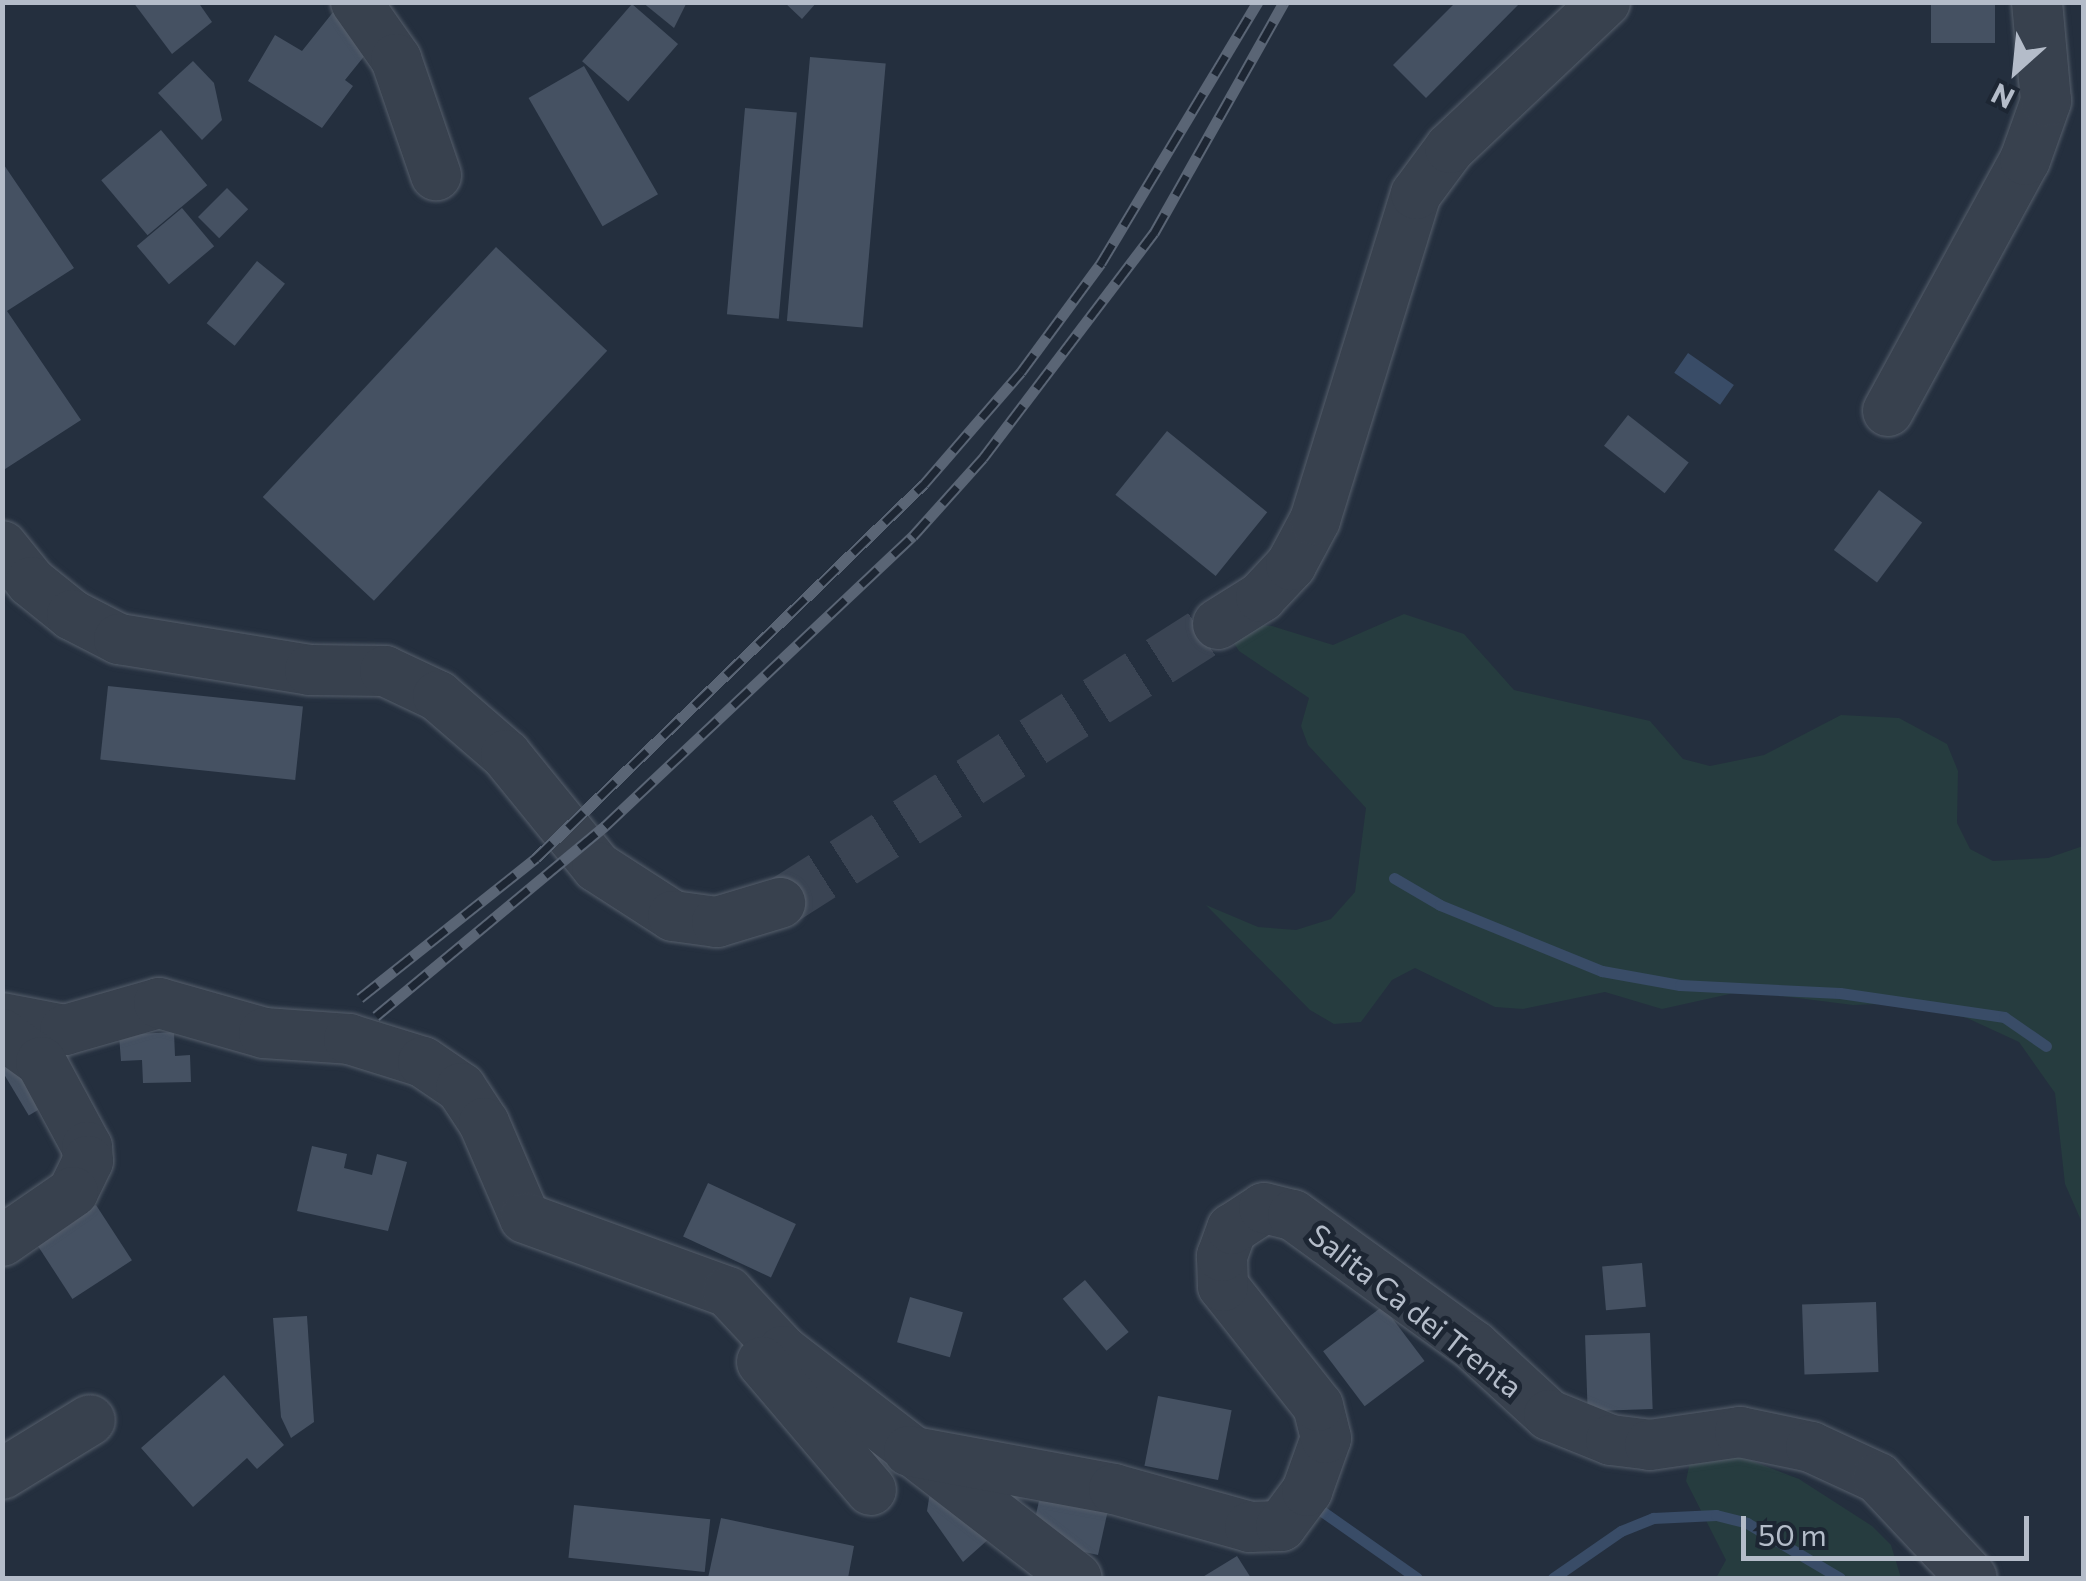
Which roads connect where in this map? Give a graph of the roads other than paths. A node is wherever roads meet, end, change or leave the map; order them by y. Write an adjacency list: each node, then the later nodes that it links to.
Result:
1 (356, 2): 4 (street)
2 (1606, 2): 7 (street)
3 (2037, 2): 5 (street)
4 (436, 175)
5 (1888, 411)
6 (2, 546): 8 (street)
7 (1218, 624)
8 (780, 903)
9 (2, 1018): 11 (street)
10 (2, 1034): 12 (street)
11 (525, 1218): 14 (street); 16 (street)
12 (2, 1242)
13 (90, 1420): 15 (street)
14 (908, 1451): 17 (street); 18 (street, Salita Ca dei Trenta)
15 (2, 1474)
16 (871, 1490)
17 (1077, 1578)
18 (1972, 1578)

